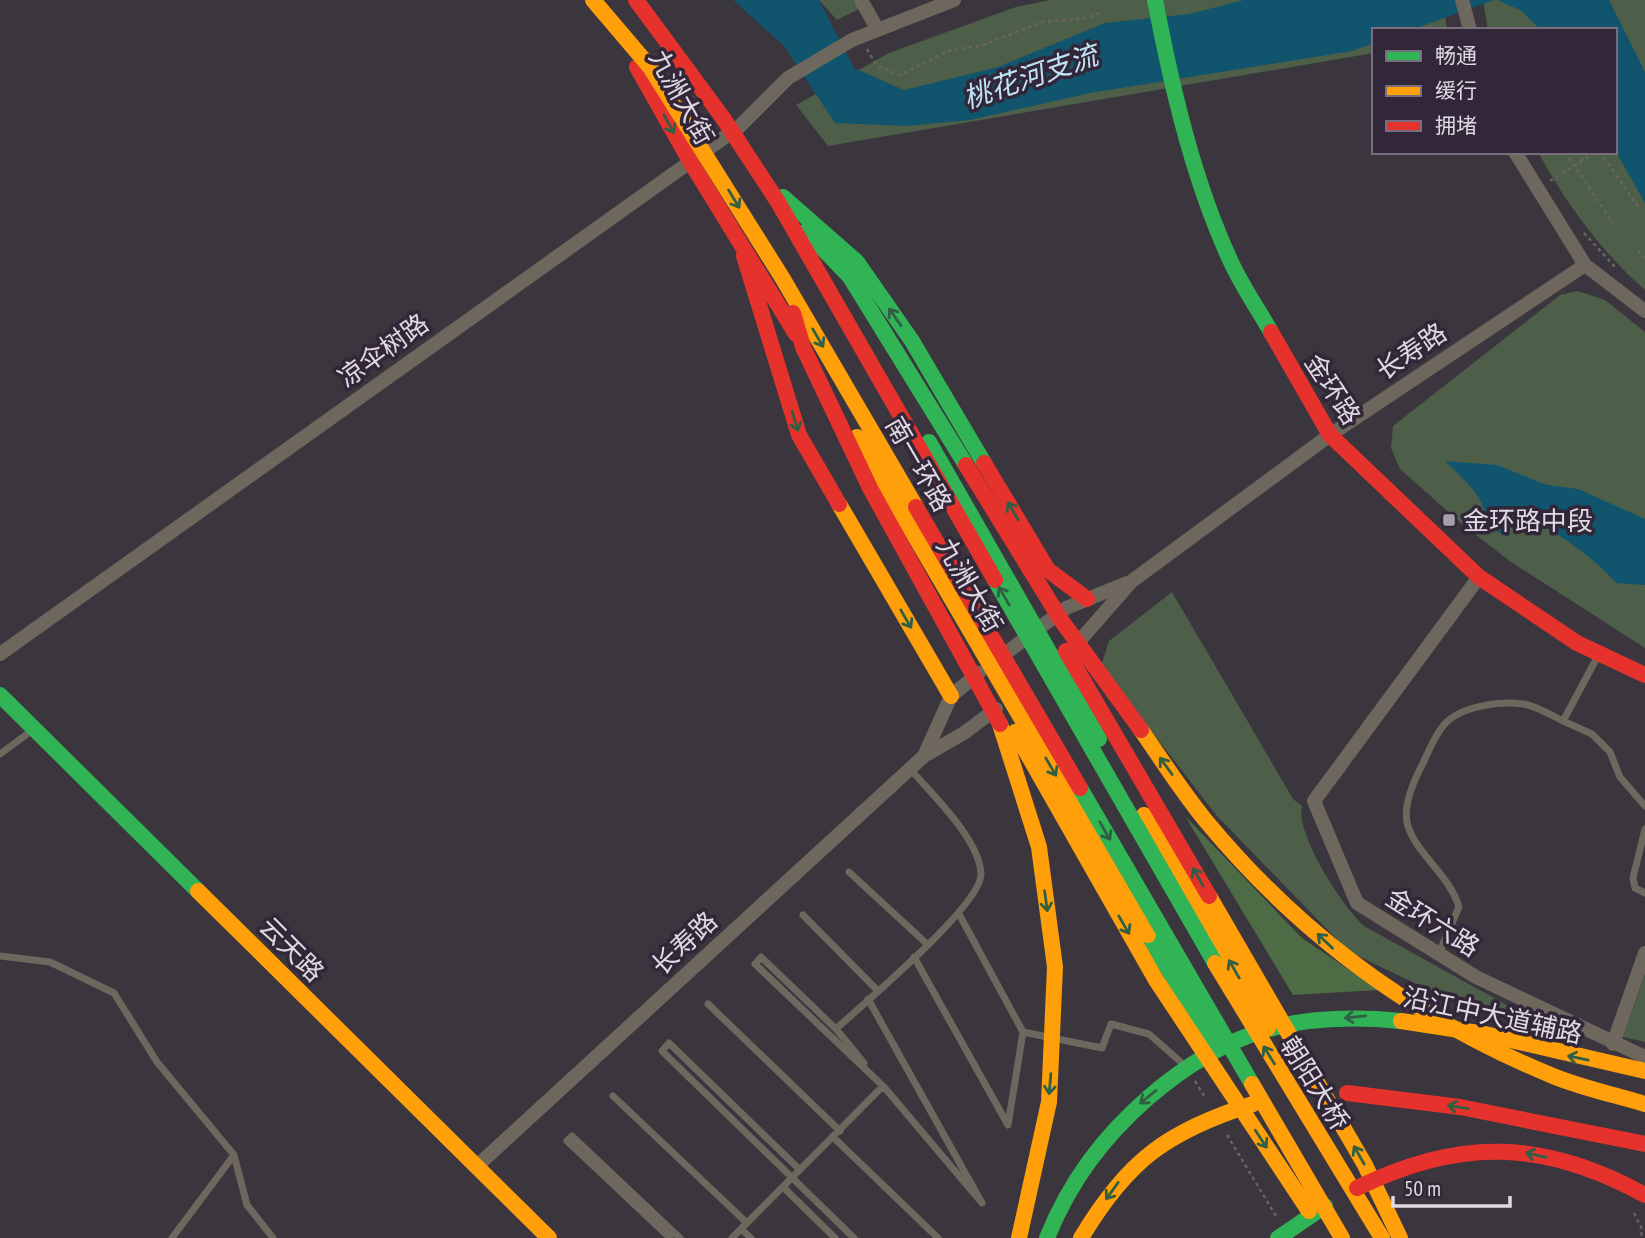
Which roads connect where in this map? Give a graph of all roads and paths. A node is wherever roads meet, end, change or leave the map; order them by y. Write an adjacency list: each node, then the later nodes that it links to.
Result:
1 (593, 0): 32 (main road, 南一环路, one-way to 32, bridge)
2 (600, 0): 20 (main road, 九洲大街, one-way to 20)
3 (636, 0): 23 (main road, 南一环路, bridge)
4 (649, 0): 13 (main road, 九洲大街)
5 (861, 0): 11 (street)
6 (954, 0): 11 (street)
7 (1462, 0): 10 (street)
8 (1155, 5): 36 (main road, 金环路)
9 (1101, 12): 12 (path)
10 (1469, 28)
11 (878, 30): 12 (street)
12 (856, 39): 13 (street, 凉伞树路)
13 (739, 127): 20 (street, 凉伞树路); 23 (main road, 九洲大街)
14 (1516, 154): 30 (street)
15 (1565, 154): 21 (path)
16 (1580, 154): 19 (path)
17 (1594, 154): 19 (path)
18 (1599, 154): 24 (path)
19 (1583, 160): 21 (path)
20 (690, 161): 27 (main road, 九洲大街); 42 (street, 凉伞树路)
21 (1572, 167): 22 (path); 26 (path)
22 (1542, 176)
23 (780, 199): 33 (main road, 九洲大街); 39 (main road, one-way to 23); 61 (main road, 南一环路, one-way to 23, bridge); 80 (main road, one-way to 23, bridge)
24 (1640, 209)
25 (1577, 223): 31 (path)
26 (1613, 223)
27 (738, 239): 35 (main road, 九洲大街); 47 (main road, one-way to 47)
28 (1638, 251): 29 (path)
29 (1645, 258)
30 (1585, 265): 34 (street); 36 (street, 长寿路)
31 (1617, 269)
32 (783, 279): 66 (main road, 南一环路, one-way to 66, bridge); 101 (main road, one-way to 101, bridge)
33 (841, 291): 40 (main road, 九洲大街); 108 (main road, one-way to 33, bridge)
34 (1645, 311)
35 (844, 414): 44 (main road, 九洲大街); 105 (main road, one-way to 105, bridge)
36 (1330, 435): 37 (main road, 金环路); 38 (street, 长寿路)
37 (1479, 577): 41 (main road, 金环路); 63 (street, 金环六路)
38 (1132, 581): 39 (street, 长寿路); 43 (street, 长寿路)
39 (1087, 599): 40 (street, 长寿路)
40 (1038, 628): 43 (main road, 九洲大街); 44 (street, 长寿路)
41 (1599, 653): 45 (main road, 金环路); 49 (lane)
42 (0, 654)
43 (1057, 661): 48 (street, 长寿路); 70 (main road, 九洲大街, one-way to 43)
44 (988, 666): 47 (street, 长寿路); 48 (main road, 九洲大街)
45 (1645, 675)
46 (0, 695): 50 (main road, 云天路)
47 (951, 696): 52 (street, 长寿路)
48 (1008, 698): 52 (street, 长寿路); 74 (main road, 九洲大街, one-way to 74)
49 (1563, 720): 54 (lane); 63 (lane)
50 (34, 729): 51 (lane); 84 (main road, 云天路)
51 (0, 754)
52 (924, 756): 53 (street, 长寿路)
53 (910, 769): 58 (lane); 84 (street, 长寿路)
54 (1645, 806)
55 (1645, 830): 57 (lane)
56 (849, 872): 60 (lane)
57 (1645, 893)
58 (959, 914): 60 (lane); 72 (lane)
59 (803, 915): 67 (lane)
60 (927, 944): 65 (lane)
61 (1209, 953): 107 (main road, 朝阳大桥, one-way to 61, bridge)
62 (1645, 953): 73 (street)
63 (1438, 954): 73 (street, 金环六路)
64 (0, 956): 83 (lane)
65 (914, 957): 67 (lane); 72 (lane)
66 (1184, 966): 106 (main road, 朝阳大桥, bridge)
67 (878, 991): 68 (lane)
68 (868, 999): 71 (lane); 78 (lane)
69 (708, 1004): 81 (lane)
70 (1268, 1028): 74 (main road, 沿江中大道辅路); 77 (main road, 沿江中大道辅路, one-way to 70)
71 (836, 1029): 78 (lane); 78 (lane)
72 (1023, 1032): 76 (lane)
73 (1613, 1044): 75 (street, 金环六路)
74 (1215, 1048): 76 (main road, 沿江中大道辅路)
75 (1645, 1057)
76 (1186, 1066): 102 (main road, 沿江中大道辅路, one-way to 102)
77 (1645, 1071)
78 (884, 1087): 81 (lane)
79 (613, 1096): 90 (lane)
80 (1644, 1104)
81 (836, 1134): 85 (lane); 100 (lane)
82 (1645, 1143): 103 (main road, one-way to 103, bridge)
83 (234, 1155): 91 (lane); 92 (lane)
84 (477, 1166): 93 (main road, 云天路)
85 (800, 1170): 86 (lane); 86 (lane)
86 (793, 1177): 87 (lane); 99 (lane)
87 (783, 1186): 90 (lane); 98 (lane)
88 (1645, 1195): 104 (main road, one-way to 104, bridge)
89 (1625, 1206): 109 (path, bridge)
90 (744, 1226): 96 (lane); 97 (lane)
91 (172, 1238)
92 (273, 1238)
93 (550, 1238)
94 (670, 1238): 95 (lane)
95 (680, 1238)
96 (732, 1238)
97 (751, 1238)
98 (835, 1238)
99 (854, 1238)
100 (939, 1238)
101 (1019, 1238)
102 (1047, 1238)
103 (1081, 1238)
104 (1278, 1238)
105 (1326, 1238)
106 (1342, 1238)
107 (1382, 1238)
108 (1400, 1238)
109 (1641, 1238)

